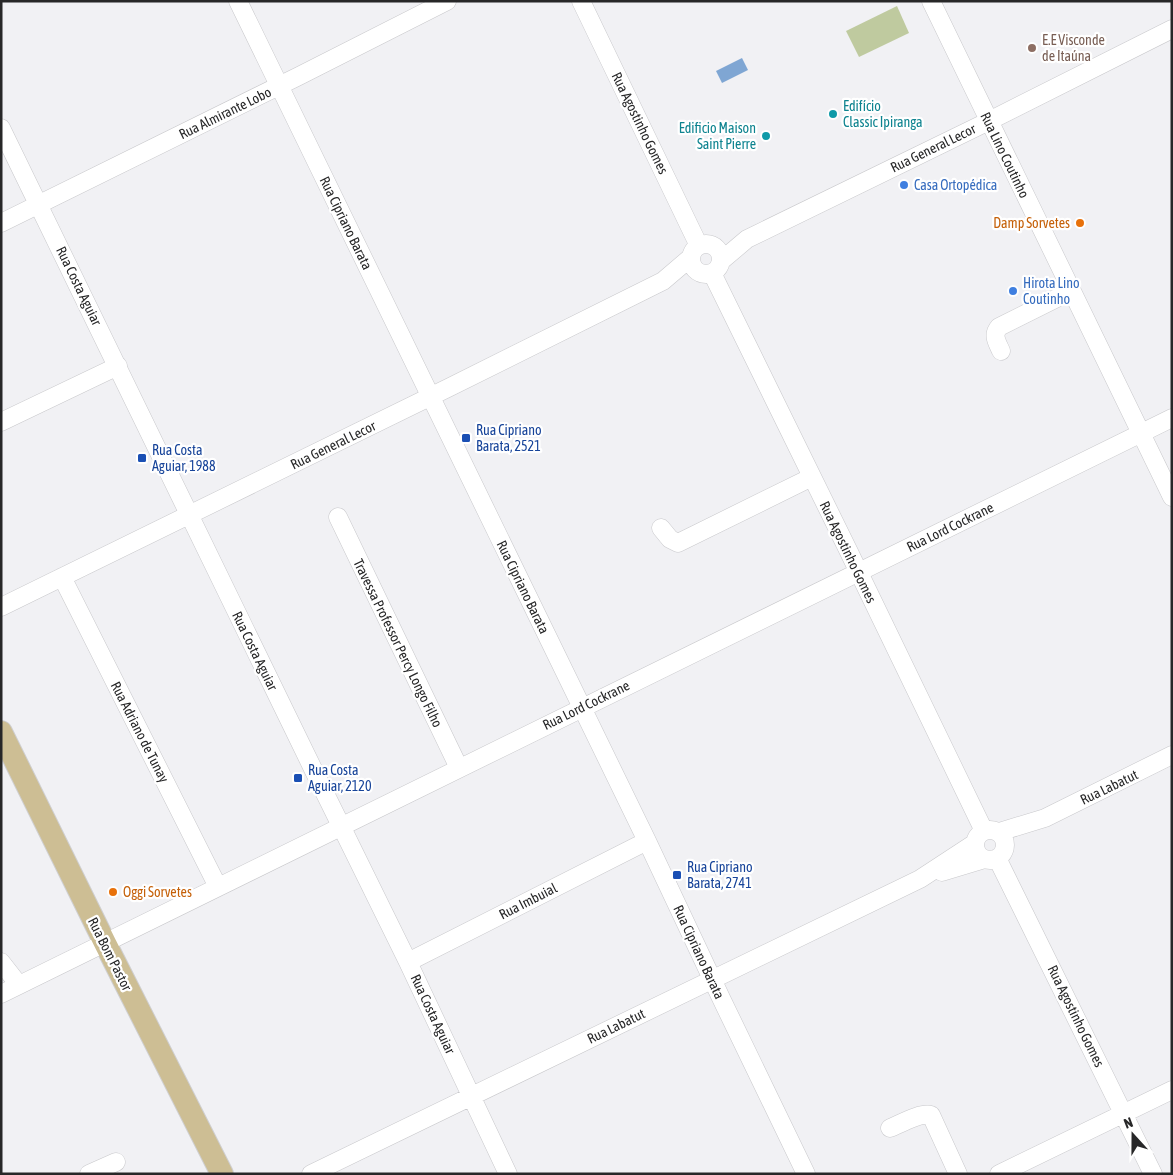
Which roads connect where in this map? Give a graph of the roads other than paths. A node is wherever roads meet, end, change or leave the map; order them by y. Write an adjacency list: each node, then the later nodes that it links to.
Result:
1 (238, 1): 6 (street, Rua Cipriano Barata)
2 (447, 1): 6 (street, Rua Almirante Lobo)
3 (581, 1): 12 (street, Rua Agostinho Gomes)
4 (931, 1): 7 (street, Rua Lino Coutinho)
5 (1172, 29): 7 (street, Rua General Lecor)
6 (279, 86): 9 (street, Rua Almirante Lobo); 18 (street, Rua Cipriano Barata)
7 (989, 121): 11 (street, Rua General Lecor); 15 (street, Rua Lino Coutinho)
8 (1, 128): 9 (street, Rua Costa Aguiar)
9 (39, 204): 10 (street, Rua Almirante Lobo); 17 (street, Rua Costa Aguiar)
10 (1, 223)
11 (747, 239): 12 (street, Rua General Lecor); 13 (street, Rua General Lecor)
12 (700, 250): 13 (street); 13 (street); 14 (street, Rua General Lecor)
13 (711, 269): 14 (street, Rua General Lecor); 22 (street, Rua Agostinho Gomes)
14 (663, 280): 18 (street, Rua General Lecor)
15 (1071, 291): 16 (street); 21 (street, Rua Lino Coutinho)
16 (1001, 351)
17 (118, 366): 20 (street); 24 (street, Rua Costa Aguiar)
18 (430, 396): 24 (street, Rua General Lecor); 30 (street, Rua Cipriano Barata)
19 (1172, 418): 21 (street, Rua Lord Cockrane)
20 (1, 422)
21 (1140, 433): 23 (street, Rua Lino Coutinho); 27 (street, Rua Lord Cockrane)
22 (812, 477): 26 (street); 27 (street, Rua Agostinho Gomes)
23 (1172, 497)
24 (189, 515): 28 (street, Rua General Lecor); 35 (street, Rua Costa Aguiar)
25 (338, 517): 33 (street, Travessa Professor Percy Longo Filho)
26 (661, 528)
27 (859, 572): 30 (street, Rua Lord Cockrane); 36 (street, Rua Agostinho Gomes)
28 (62, 577): 29 (street, Rua General Lecor); 40 (street, Rua Adriano de Tunay)
29 (1, 607)
30 (582, 707): 33 (street, Rua Lord Cockrane); 37 (street, Rua Cipriano Barata)
31 (1, 732): 41 (main road, Rua Bom Pastor)
32 (1172, 755): 34 (street, Rua Labatut)
33 (459, 768): 35 (street, Rua Lord Cockrane)
34 (1046, 818): 36 (street, Rua Labatut); 38 (street, Rua Labatut)
35 (341, 826): 40 (street, Rua Lord Cockrane); 43 (street, Rua Costa Aguiar)
36 (986, 835): 38 (street); 38 (street); 39 (street, Rua Labatut)
37 (647, 841): 43 (street, Rua Imbuial); 44 (street, Rua Cipriano Barata)
38 (996, 856): 39 (street, Rua Labatut); 49 (street, Rua Agostinho Gomes)
39 (920, 878): 44 (street, Rua Labatut)
40 (218, 887): 41 (street, Rua Lord Cockrane)
41 (104, 943): 45 (street, Rua Lord Cockrane); 53 (main road, Rua Bom Pastor)
42 (1, 962): 45 (street)
43 (408, 962): 48 (street, Rua Costa Aguiar)
44 (712, 979): 48 (street, Rua Labatut); 56 (street, Rua Cipriano Barata)
45 (19, 985): 46 (street, Rua Lord Cockrane)
46 (1, 994)
47 (1172, 1090): 49 (street)
48 (472, 1096): 54 (street, Rua Labatut); 55 (street, Rua Costa Aguiar)
49 (1124, 1113): 58 (street); 59 (street, Rua Agostinho Gomes)
50 (890, 1128): 57 (street)
51 (116, 1162): 52 (street)
52 (89, 1174)
53 (222, 1174)
54 (311, 1174)
55 (508, 1174)
56 (806, 1174)
57 (958, 1174)
58 (999, 1174)
59 (1153, 1174)

